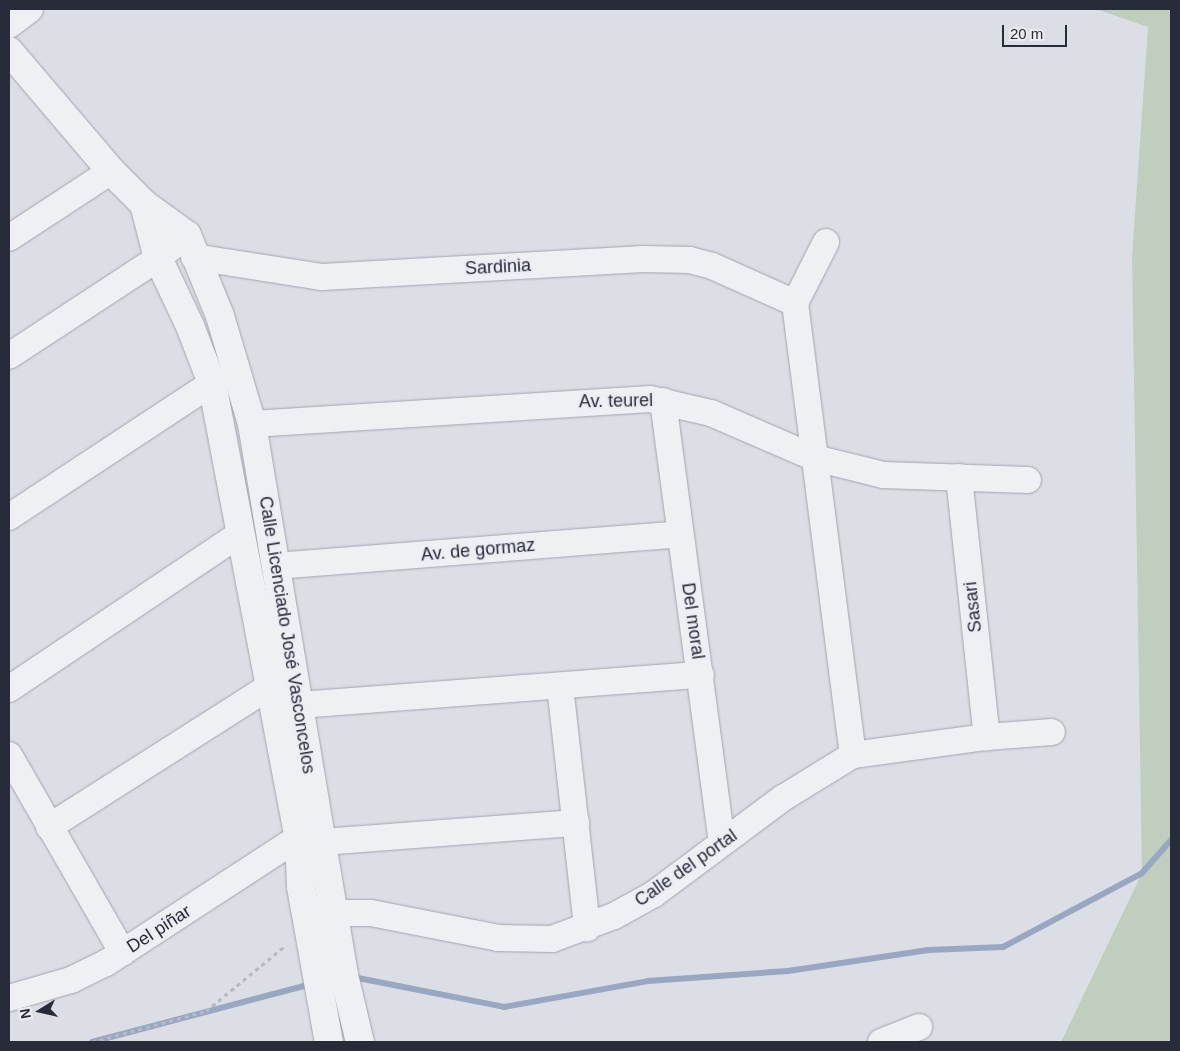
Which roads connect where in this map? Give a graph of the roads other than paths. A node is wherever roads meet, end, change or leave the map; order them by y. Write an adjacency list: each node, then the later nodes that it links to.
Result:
1 (30, 9): 2 (street)
2 (9, 25)
3 (9, 51): 4 (street)
4 (111, 171): 5 (street); 6 (street)
5 (144, 204): 8 (street); 9 (street, Calle Licenciado José Vasconcelos)
6 (9, 238)
7 (826, 242): 10 (street)
8 (191, 246): 9 (street); 10 (street, Sardinia); 14 (street, Calle Licenciado José Vasconcelos)
9 (158, 258): 11 (street); 12 (street, Calle Licenciado José Vasconcelos)
10 (795, 303): 15 (street)
11 (9, 356)
12 (212, 383): 18 (street); 19 (street, Calle Licenciado José Vasconcelos)
13 (663, 400): 14 (street, Av. teurel); 15 (street, Av. teurel); 20 (street, Del moral)
14 (252, 424): 21 (street, Calle Licenciado José Vasconcelos)
15 (815, 458): 16 (street, Av. teurel); 30 (street)
16 (959, 477): 17 (street, Av. teurel); 28 (street, Sasari)
17 (1028, 480)
18 (9, 517)
19 (240, 534): 23 (street, Calle Licenciado José Vasconcelos); 25 (street)
20 (680, 534): 21 (street, Av. de gormaz); 22 (street, Del moral)
21 (276, 566): 26 (street, Calle Licenciado José Vasconcelos)
22 (701, 675): 24 (street); 34 (street, Del moral)
23 (270, 686): 32 (street); 33 (street, Calle Licenciado José Vasconcelos)
24 (560, 686): 26 (street); 31 (street)
25 (9, 688)
26 (299, 705): 33 (street, Calle Licenciado José Vasconcelos)
27 (1052, 732): 28 (street, Calle del portal)
28 (987, 737): 30 (street, Calle del portal)
29 (9, 755): 32 (street)
30 (853, 755): 34 (street, Calle del portal)
31 (576, 822): 33 (street); 37 (street)
32 (50, 827): 38 (street)
33 (311, 840): 35 (street, Calle Licenciado José Vasconcelos); 36 (street, Calle Licenciado José Vasconcelos); 38 (street, Del piñar)
34 (722, 842): 37 (street, Calle del portal)
35 (333, 911): 36 (street, Calle del portal); 37 (street, Calle del portal); 42 (street, Calle Licenciado José Vasconcelos)
36 (307, 921): 41 (street, Calle Licenciado José Vasconcelos)
37 (587, 928)
38 (124, 953): 39 (street, Del piñar)
39 (9, 998)
40 (919, 1026): 43 (street)
41 (329, 1042)
42 (360, 1042)
43 (881, 1042)

